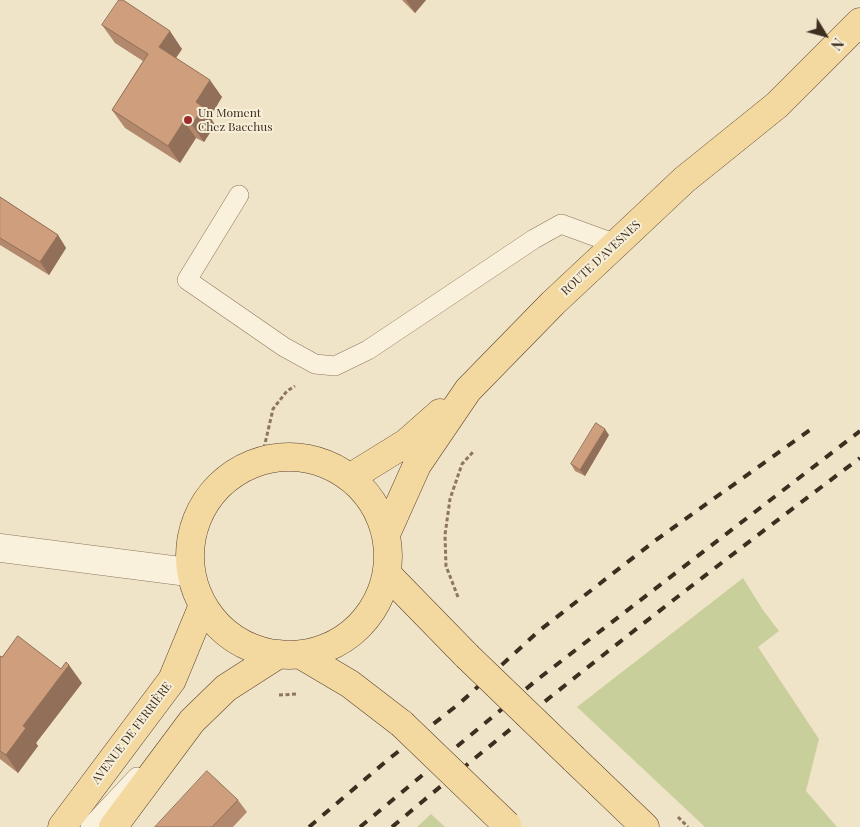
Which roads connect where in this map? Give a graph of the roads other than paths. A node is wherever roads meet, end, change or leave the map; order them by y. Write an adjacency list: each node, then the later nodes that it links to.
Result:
1 (860, 22): 3 (main road, ROUTE D'AVESNES)
2 (239, 195): 3 (lane)
3 (616, 244): 4 (main road, ROUTE D'AVESNES)
4 (468, 390): 5 (main road); 6 (main road, ROUTE D'AVESNES)
5 (351, 477): 6 (main road); 8 (main road)
6 (387, 532): 9 (main road)
7 (0, 548): 8 (street)
8 (188, 572): 10 (main road)
9 (387, 574): 11 (main road); 17 (main road, bridge)
10 (203, 604): 11 (main road); 14 (main road, AVENUE DE FERRIÈRE)
11 (290, 655): 12 (main road); 13 (main road, bridge)
12 (192, 722): 15 (lane); 16 (main road)
13 (509, 826)
14 (62, 827)
15 (90, 827)
16 (113, 827)
17 (645, 827)

